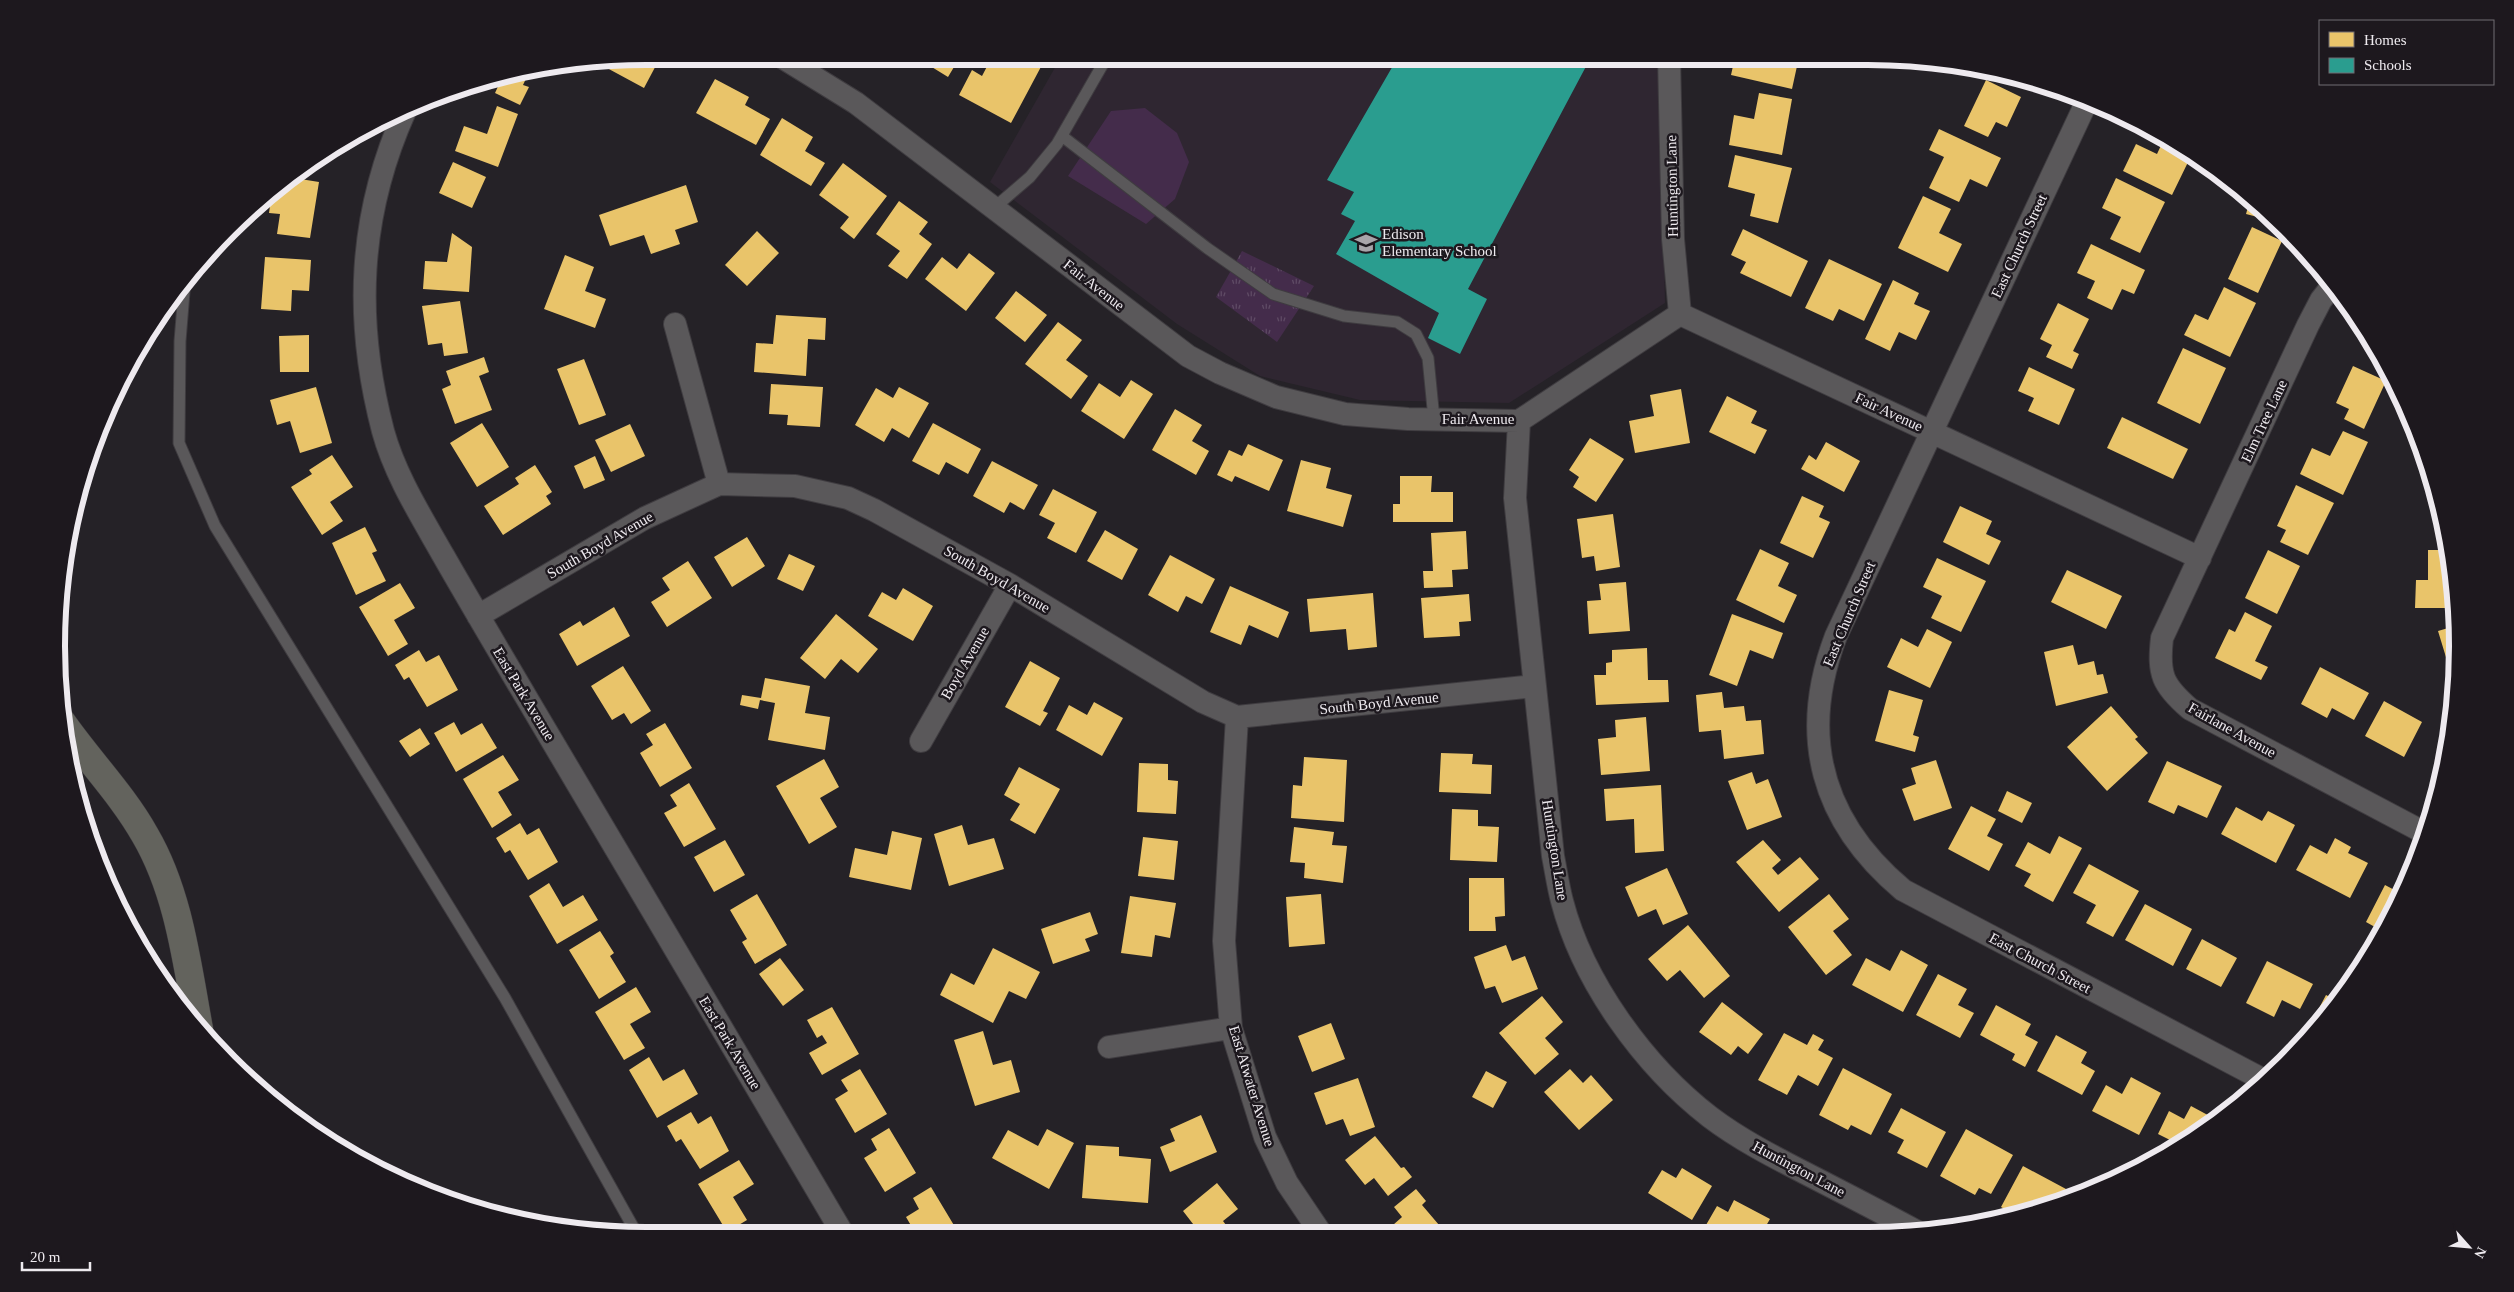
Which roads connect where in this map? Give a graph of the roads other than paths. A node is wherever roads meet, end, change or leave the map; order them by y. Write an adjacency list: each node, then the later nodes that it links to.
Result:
1 (795, 65): 7 (street, Fair Avenue)
2 (1102, 65): 6 (lane)
3 (1669, 65): 10 (street, Huntington Lane)
4 (2084, 107): 14 (street, East Church Street)
5 (402, 119): 18 (street, East Park Avenue)
6 (1062, 136): 7 (lane); 12 (lane)
7 (994, 208): 12 (street, Fair Avenue)
8 (2328, 291): 16 (street, Elm Tree Lane)
9 (184, 294): 29 (lane)
10 (1680, 314): 13 (street, Fair Avenue); 14 (street, Fair Avenue)
11 (675, 324): 15 (street)
12 (1434, 419): 13 (street, Fair Avenue)
13 (1519, 420): 19 (street, Huntington Lane)
14 (1932, 432): 16 (street, Fair Avenue); 27 (street, East Church Street)
15 (719, 484): 17 (street, South Boyd Avenue); 18 (street, South Boyd Avenue)
16 (2200, 558): 23 (street, Fairlane Avenue)
17 (1010, 585): 20 (street, South Boyd Avenue); 22 (street, Boyd Avenue)
18 (478, 616): 30 (street, East Park Avenue)
19 (1534, 686): 20 (street, South Boyd Avenue); 28 (street, Huntington Lane)
20 (1237, 717): 25 (street, East Atwater Avenue)
21 (72, 736): 24 (highway)
22 (921, 741)
23 (2419, 830)
24 (197, 1015)
25 (1231, 1028): 26 (street); 31 (street, East Atwater Avenue)
26 (1109, 1048)
27 (2258, 1077)
28 (1906, 1226)
29 (633, 1227)
30 (839, 1227)
31 (1317, 1227)

